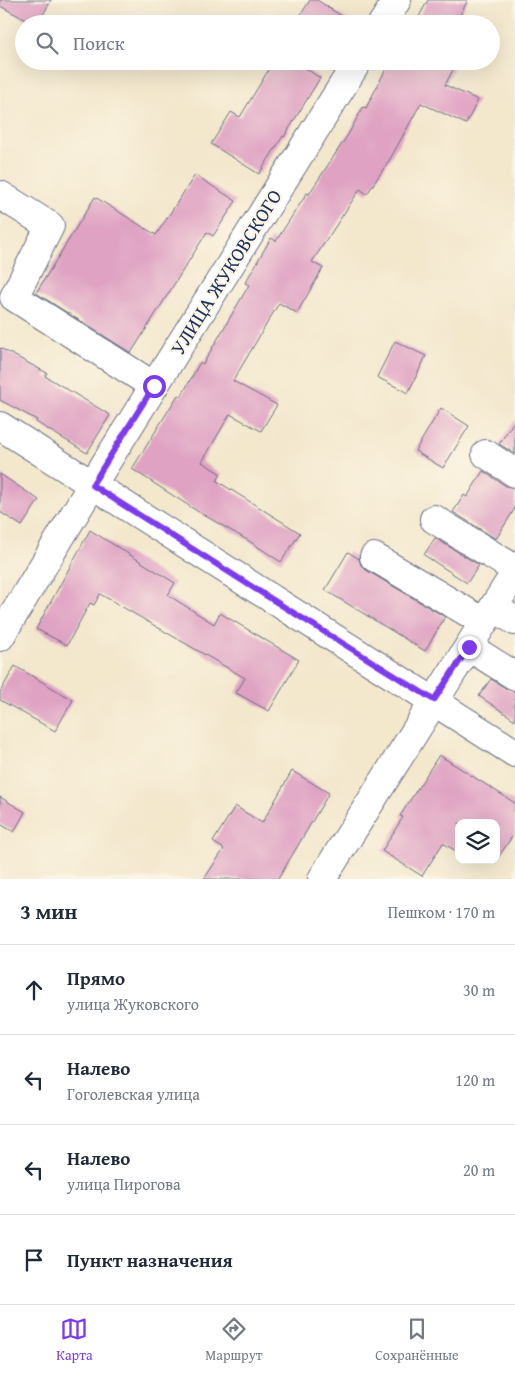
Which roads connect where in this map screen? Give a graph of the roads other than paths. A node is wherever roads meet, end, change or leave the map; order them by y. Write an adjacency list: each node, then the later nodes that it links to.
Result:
1 (396, 0): 2 (street)
2 (387, 15)
3 (352, 70): 5 (street, УЛИЦА ЖУКОВСКОГО)
4 (0, 195): 5 (street)
5 (154, 386): 9 (street, УЛИЦА ЖУКОВСКОГО)
6 (0, 426): 9 (street)
7 (486, 454): 8 (street)
8 (515, 473)
9 (92, 485): 15 (street, УЛИЦА ЖУКОВСКОГО); 18 (street)
10 (434, 518): 12 (street)
11 (374, 557): 14 (street)
12 (515, 569)
13 (515, 573): 14 (street)
14 (498, 616): 16 (street)
15 (0, 637)
16 (469, 647): 17 (street); 18 (street)
17 (515, 676)
18 (434, 700): 19 (street); 20 (street)
19 (515, 753)
20 (322, 879)

